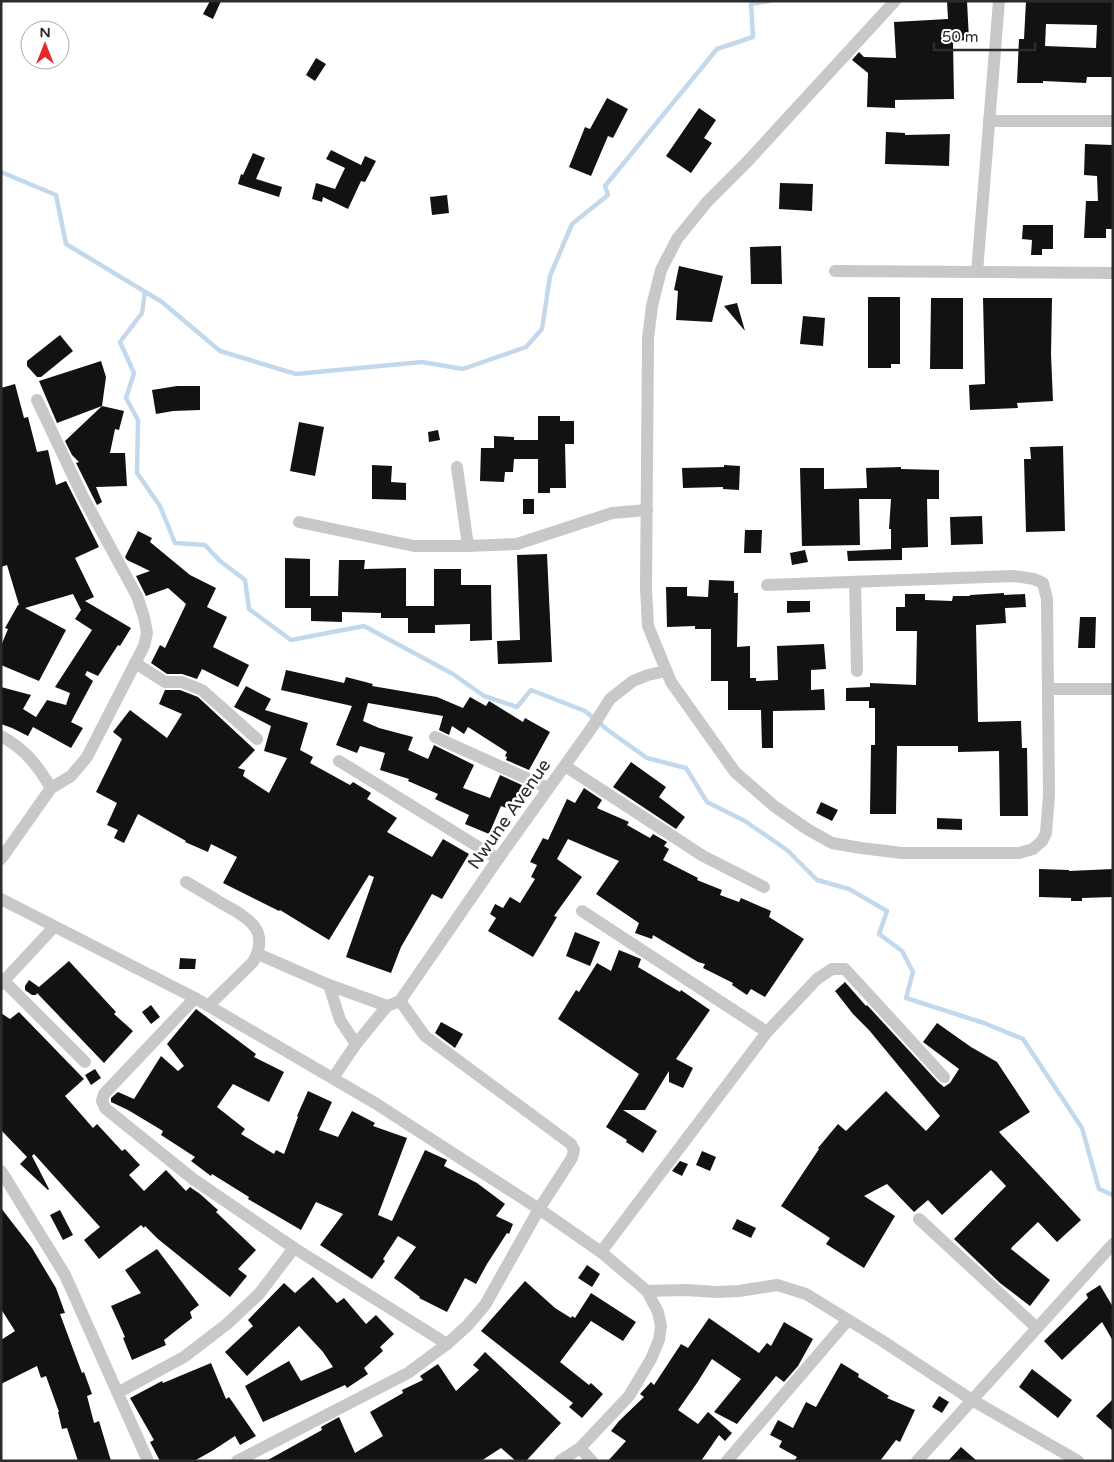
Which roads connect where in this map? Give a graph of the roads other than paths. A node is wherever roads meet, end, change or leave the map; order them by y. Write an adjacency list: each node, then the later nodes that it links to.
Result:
1 (895, 1): 10 (street)
2 (999, 1): 3 (street)
3 (989, 121): 4 (street); 6 (street)
4 (1113, 122)
5 (835, 271): 6 (street)
6 (977, 272): 7 (street)
7 (1113, 273)
8 (37, 400): 15 (street)
9 (457, 467): 12 (street)
10 (647, 510): 12 (street); 17 (street)
11 (299, 522): 12 (street)
12 (468, 546)
13 (855, 582): 14 (street); 16 (street); 19 (street)
14 (767, 585)
15 (135, 663): 22 (street); 25 (street)
16 (858, 670)
17 (666, 671): 19 (street); 24 (street, Nwune Avenue)
18 (1113, 689): 19 (street)
19 (1048, 690)
20 (1, 736): 25 (street)
21 (435, 737): 26 (street)
22 (257, 738)
23 (339, 762): 28 (street)
24 (565, 766): 26 (street, Nwune Avenue); 30 (street)
25 (51, 788): 27 (street)
26 (548, 788): 28 (street, Nwune Avenue)
27 (1, 859)
28 (498, 859): 38 (street, Nwune Avenue)
29 (186, 882): 34 (street)
30 (764, 887)
31 (1, 899): 33 (street)
32 (582, 911): 41 (street)
33 (54, 927): 35 (street); 37 (street)
34 (258, 954): 36 (street); 39 (street)
35 (3, 982): 43 (street)
36 (329, 985): 40 (street); 42 (street)
37 (195, 998): 39 (street); 50 (street)
38 (400, 1001): 40 (street); 47 (street)
39 (208, 1006): 44 (street)
40 (387, 1006): 42 (street)
41 (767, 1032): 45 (street); 51 (street)
42 (356, 1044): 44 (street)
43 (86, 1062)
44 (333, 1078): 47 (street)
45 (944, 1078)
46 (1, 1171): 56 (street)
47 (539, 1209): 51 (street); 55 (street)
48 (919, 1219): 54 (street)
49 (1113, 1244): 54 (street)
50 (294, 1248): 55 (street); 56 (street)
51 (600, 1252): 52 (street)
52 (647, 1291): 53 (street); 58 (street)
53 (847, 1321): 57 (street); 63 (street)
54 (1037, 1328): 57 (street)
55 (447, 1344): 60 (street)
56 (119, 1392): 59 (street)
57 (972, 1400): 64 (street); 65 (street)
58 (580, 1448): 61 (street); 62 (street)
59 (148, 1461)
60 (236, 1461)
61 (560, 1461)
62 (592, 1461)
63 (727, 1461)
64 (916, 1461)
65 (1078, 1461)

